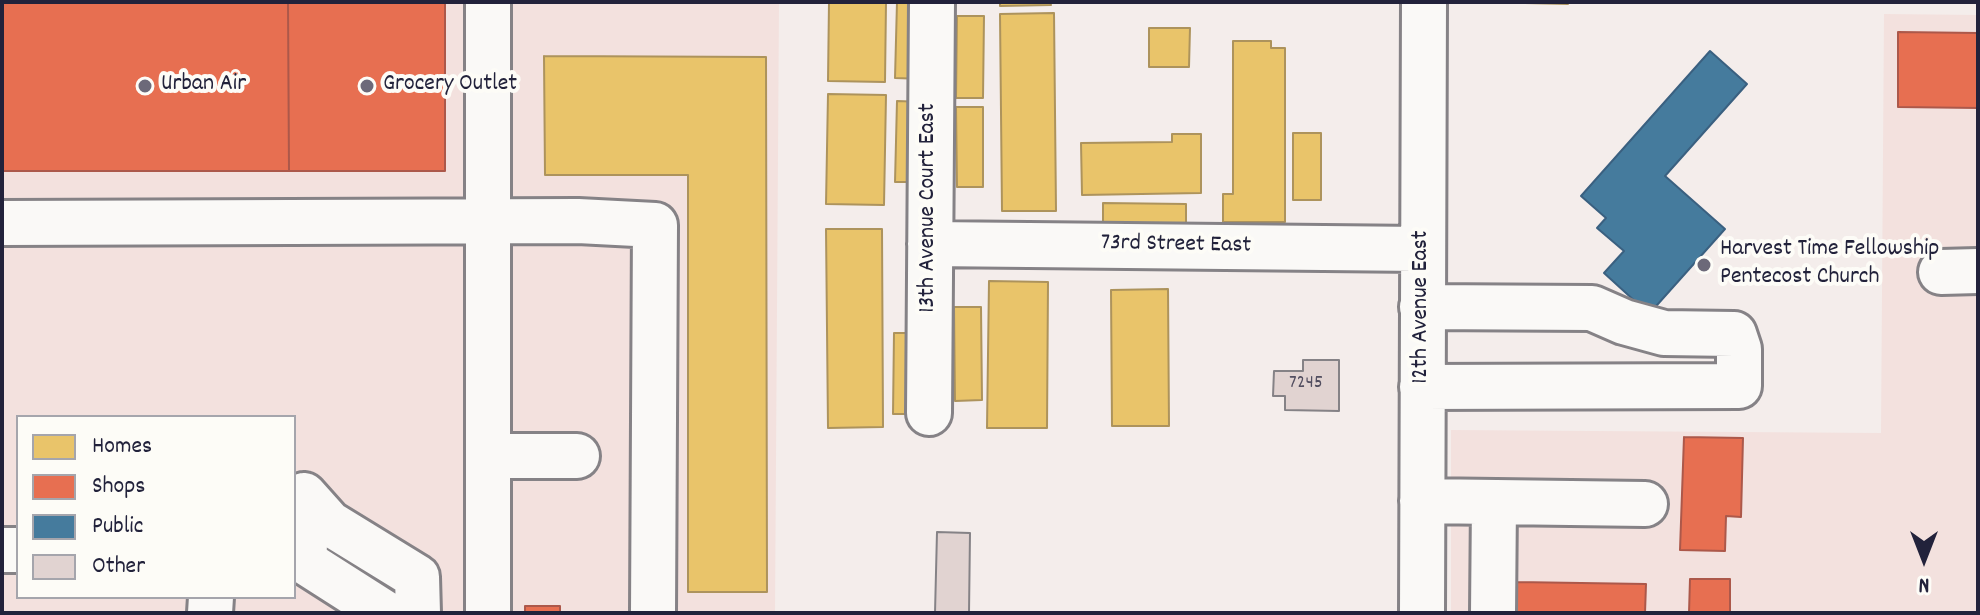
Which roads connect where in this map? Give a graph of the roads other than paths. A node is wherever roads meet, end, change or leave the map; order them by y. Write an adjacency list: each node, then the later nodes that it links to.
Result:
1 (488, 2): 4 (street)
2 (932, 2): 6 (street, 13th Avenue Court East)
3 (1424, 2): 7 (street, 12th Avenue East)
4 (488, 222): 5 (street); 11 (street); 19 (street)
5 (2, 223)
6 (930, 244): 7 (street, 73rd Street East); 10 (street, 13th Avenue Court East)
7 (1422, 249): 8 (street, 12th Avenue East)
8 (1422, 307): 9 (street, 12th Avenue East); 9 (street)
9 (1422, 387): 13 (street, 12th Avenue East)
10 (929, 413)
11 (488, 456): 12 (street); 18 (street)
12 (577, 456)
13 (1422, 501): 14 (street); 20 (street, 12th Avenue East)
14 (1494, 502): 15 (street); 21 (street)
15 (1645, 504)
16 (385, 613): 17 (street)
17 (418, 613)
18 (488, 613)
19 (653, 613)
20 (1422, 613)
21 (1493, 613)

